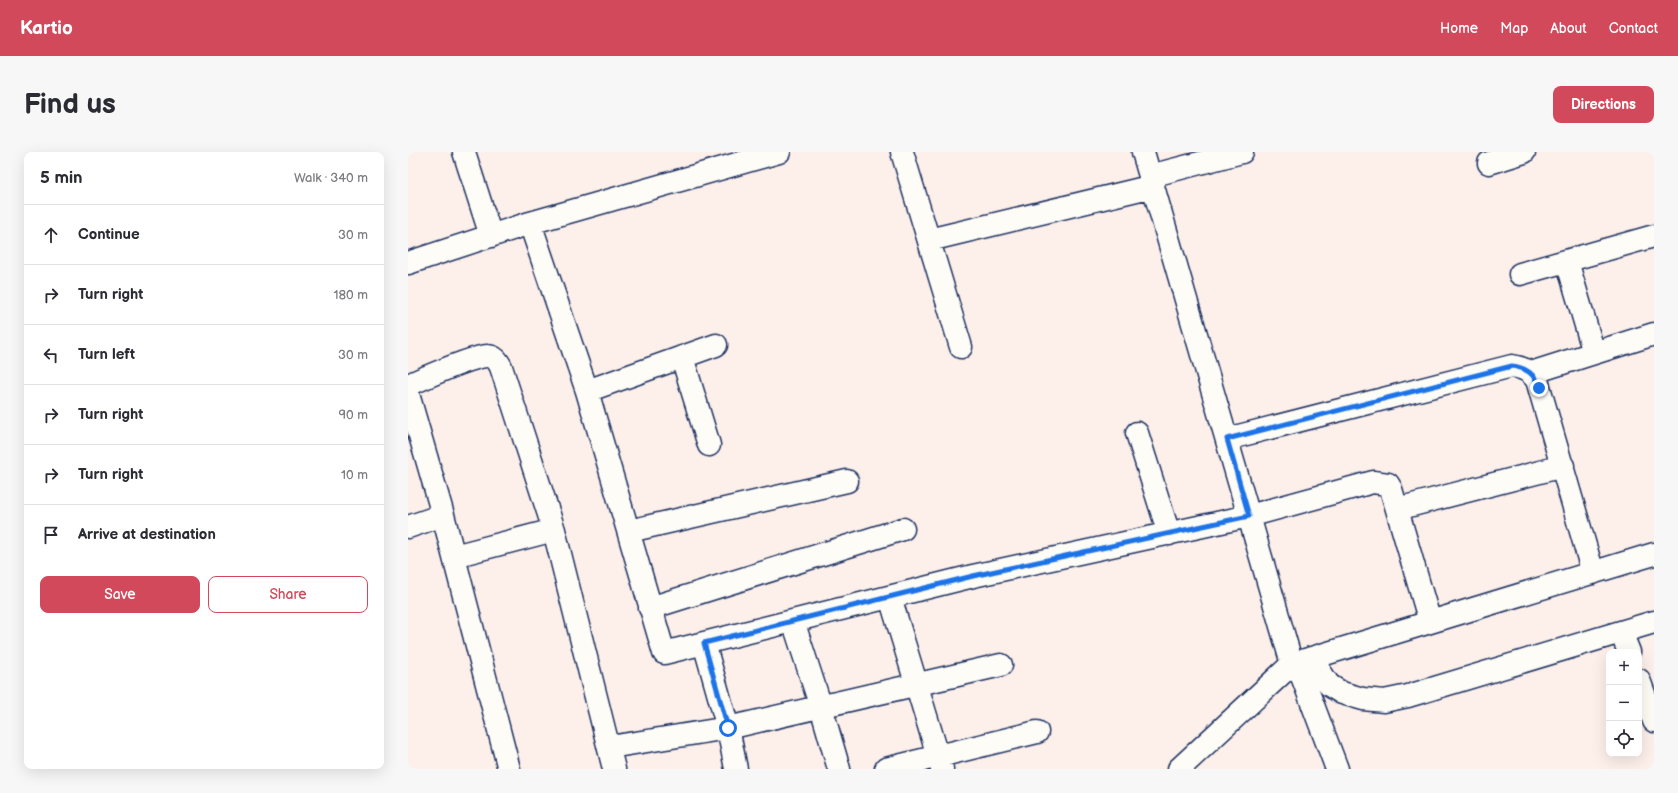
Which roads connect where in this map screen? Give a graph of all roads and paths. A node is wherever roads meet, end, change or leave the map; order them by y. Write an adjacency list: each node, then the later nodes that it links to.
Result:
1 (464, 152): 10 (street)
2 (779, 152): 9 (street)
3 (902, 152): 12 (street)
4 (1143, 152): 8 (street)
5 (1242, 152): 8 (street)
6 (1524, 152): 7 (street)
7 (1489, 163)
8 (1151, 181): 12 (street); 26 (street)
9 (530, 223): 10 (street); 23 (street)
10 (491, 236): 14 (street)
11 (1654, 236): 13 (street)
12 (929, 240): 18 (street)
13 (1567, 261): 15 (street); 19 (street)
14 (408, 263)
15 (1520, 274)
16 (1654, 334): 19 (street)
17 (716, 345): 20 (street)
18 (961, 347)
19 (1594, 353): 21 (street)
20 (682, 357): 23 (street); 27 (street)
21 (1531, 373): 26 (street); 28 (street)
22 (408, 384): 35 (street)
23 (587, 391): 36 (street)
24 (409, 402): 31 (street)
25 (1137, 433): 37 (street)
26 (1227, 439): 32 (street)
27 (709, 444)
28 (1563, 466): 30 (street); 40 (street)
29 (847, 481): 36 (street)
30 (1397, 510): 32 (street); 44 (street)
31 (443, 515): 33 (street); 39 (street)
32 (1249, 516): 37 (street); 49 (street)
33 (408, 527)
34 (903, 529): 42 (street)
35 (554, 530): 39 (street); 57 (street)
36 (629, 531): 42 (street)
37 (1168, 534): 41 (street)
38 (1654, 554): 40 (street)
39 (454, 556): 59 (street)
40 (1593, 573): 44 (street)
41 (890, 597): 43 (street); 51 (street)
42 (650, 608): 47 (street)
43 (793, 621): 47 (street); 53 (street)
44 (1430, 622): 49 (street)
45 (1654, 622): 46 (street)
46 (1621, 632): 48 (street); 49 (street)
47 (704, 643): 55 (street)
48 (1627, 649)
49 (1300, 662): 64 (street); 65 (street)
50 (1001, 665): 51 (street)
51 (917, 684): 53 (street); 58 (street)
52 (1641, 685): 54 (street)
53 (821, 707): 55 (street); 62 (street)
54 (1654, 721)
55 (728, 728): 57 (street); 61 (street)
56 (1037, 732): 58 (street)
57 (610, 747): 60 (street)
58 (940, 762): 63 (street)
59 (509, 769)
60 (614, 769)
61 (736, 769)
62 (839, 769)
63 (886, 769)
64 (1179, 769)
65 (1337, 769)

